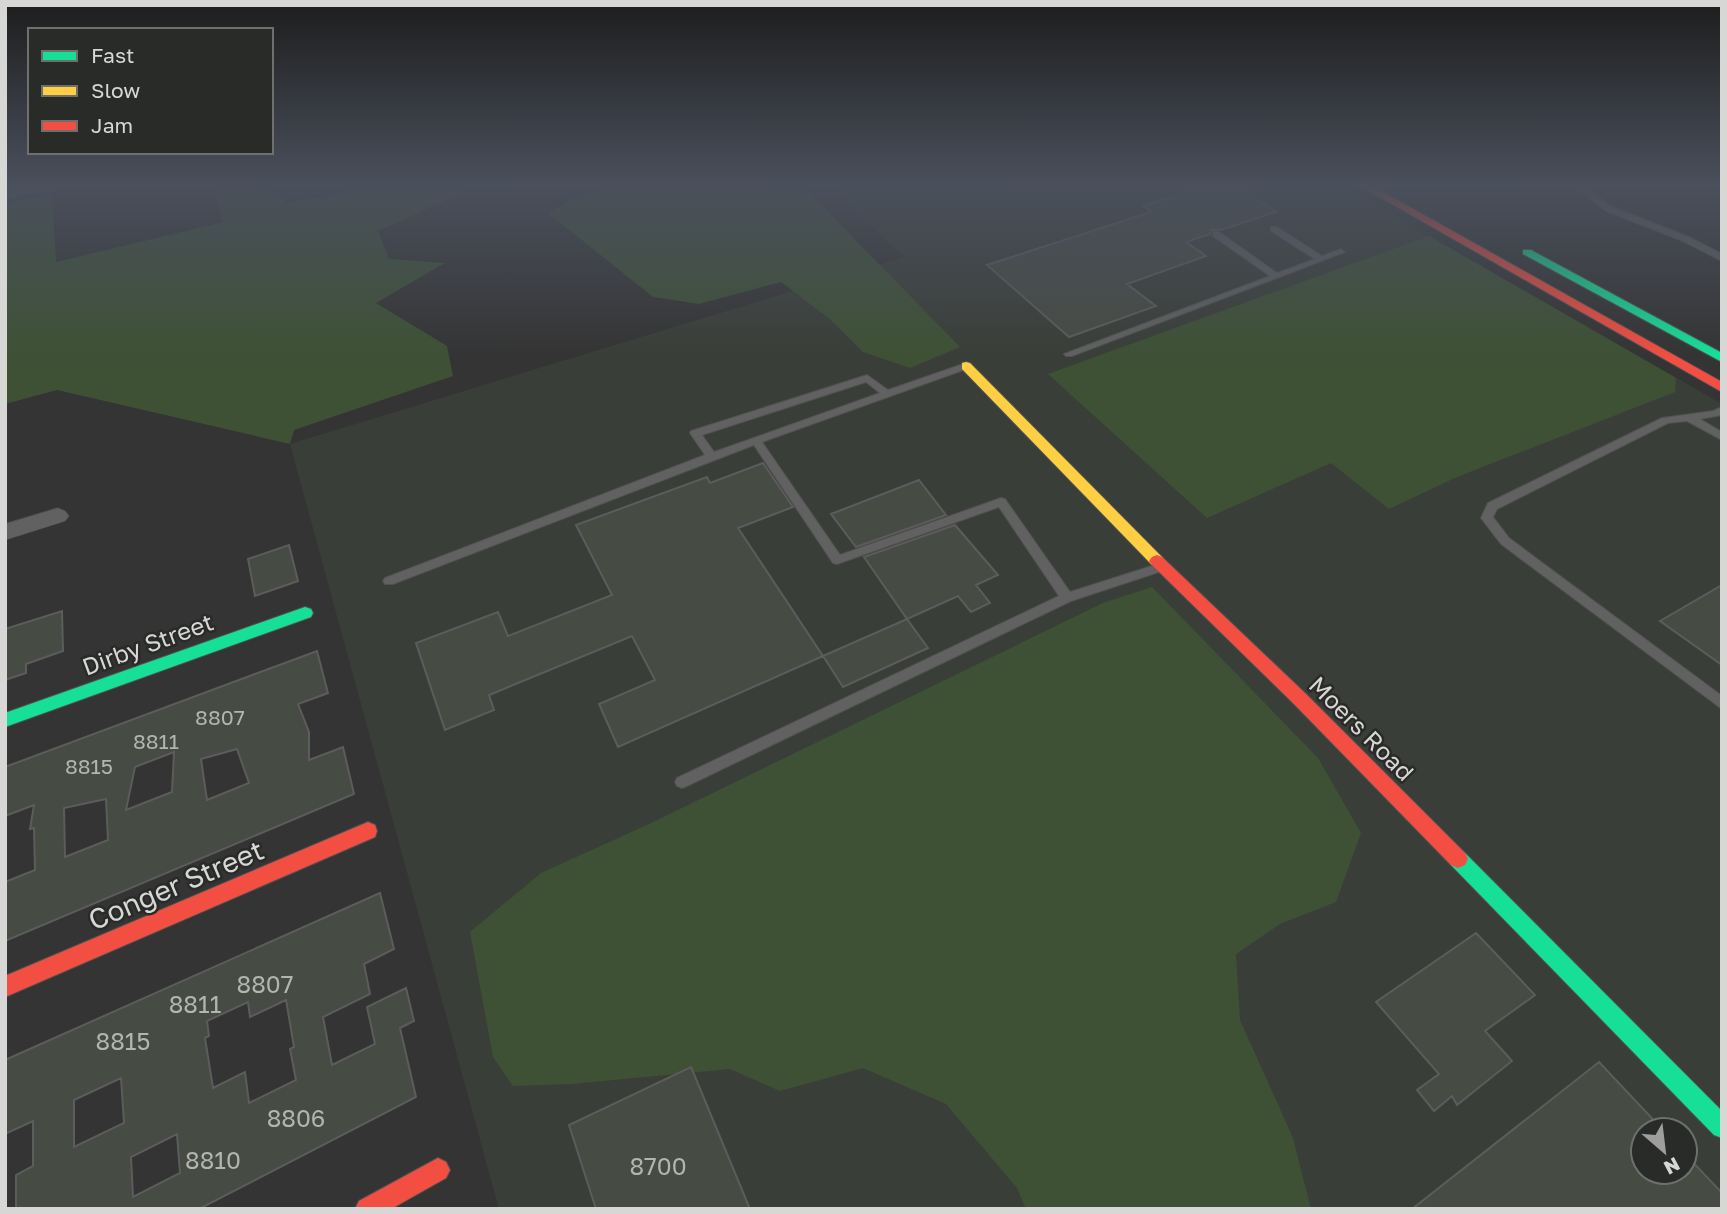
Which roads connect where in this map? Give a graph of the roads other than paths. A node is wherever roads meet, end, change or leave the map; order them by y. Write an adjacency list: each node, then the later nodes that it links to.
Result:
1 (1230, 244): 9 (lane)
2 (1297, 244): 8 (lane)
3 (1468, 244): 13 (street)
4 (1695, 244): 7 (lane)
5 (1517, 246): 11 (street)
6 (1341, 252): 8 (lane)
7 (1722, 258)
8 (1321, 259): 9 (lane)
9 (1276, 276): 10 (lane)
10 (1069, 354)
11 (1722, 358)
12 (966, 366): 14 (lane); 22 (street, Moers Road)
13 (1722, 388)
14 (886, 393): 18 (lane); 19 (lane)
15 (1722, 410): 16 (lane)
16 (1688, 417): 17 (lane); 26 (lane)
17 (1722, 437)
18 (756, 440): 19 (lane); 24 (lane)
19 (712, 457): 23 (lane)
20 (58, 516): 21 (street)
21 (5, 532)
22 (1162, 566): 24 (lane); 31 (street, Moers Road)
23 (389, 582)
24 (1067, 598): 28 (lane)
25 (305, 613): 27 (street, Dirby Street)
26 (1722, 704)
27 (5, 720)
28 (682, 782)
29 (368, 831): 30 (street, Conger Street)
30 (5, 987)
31 (1722, 1127)
32 (438, 1170): 33 (street)
33 (367, 1209)

